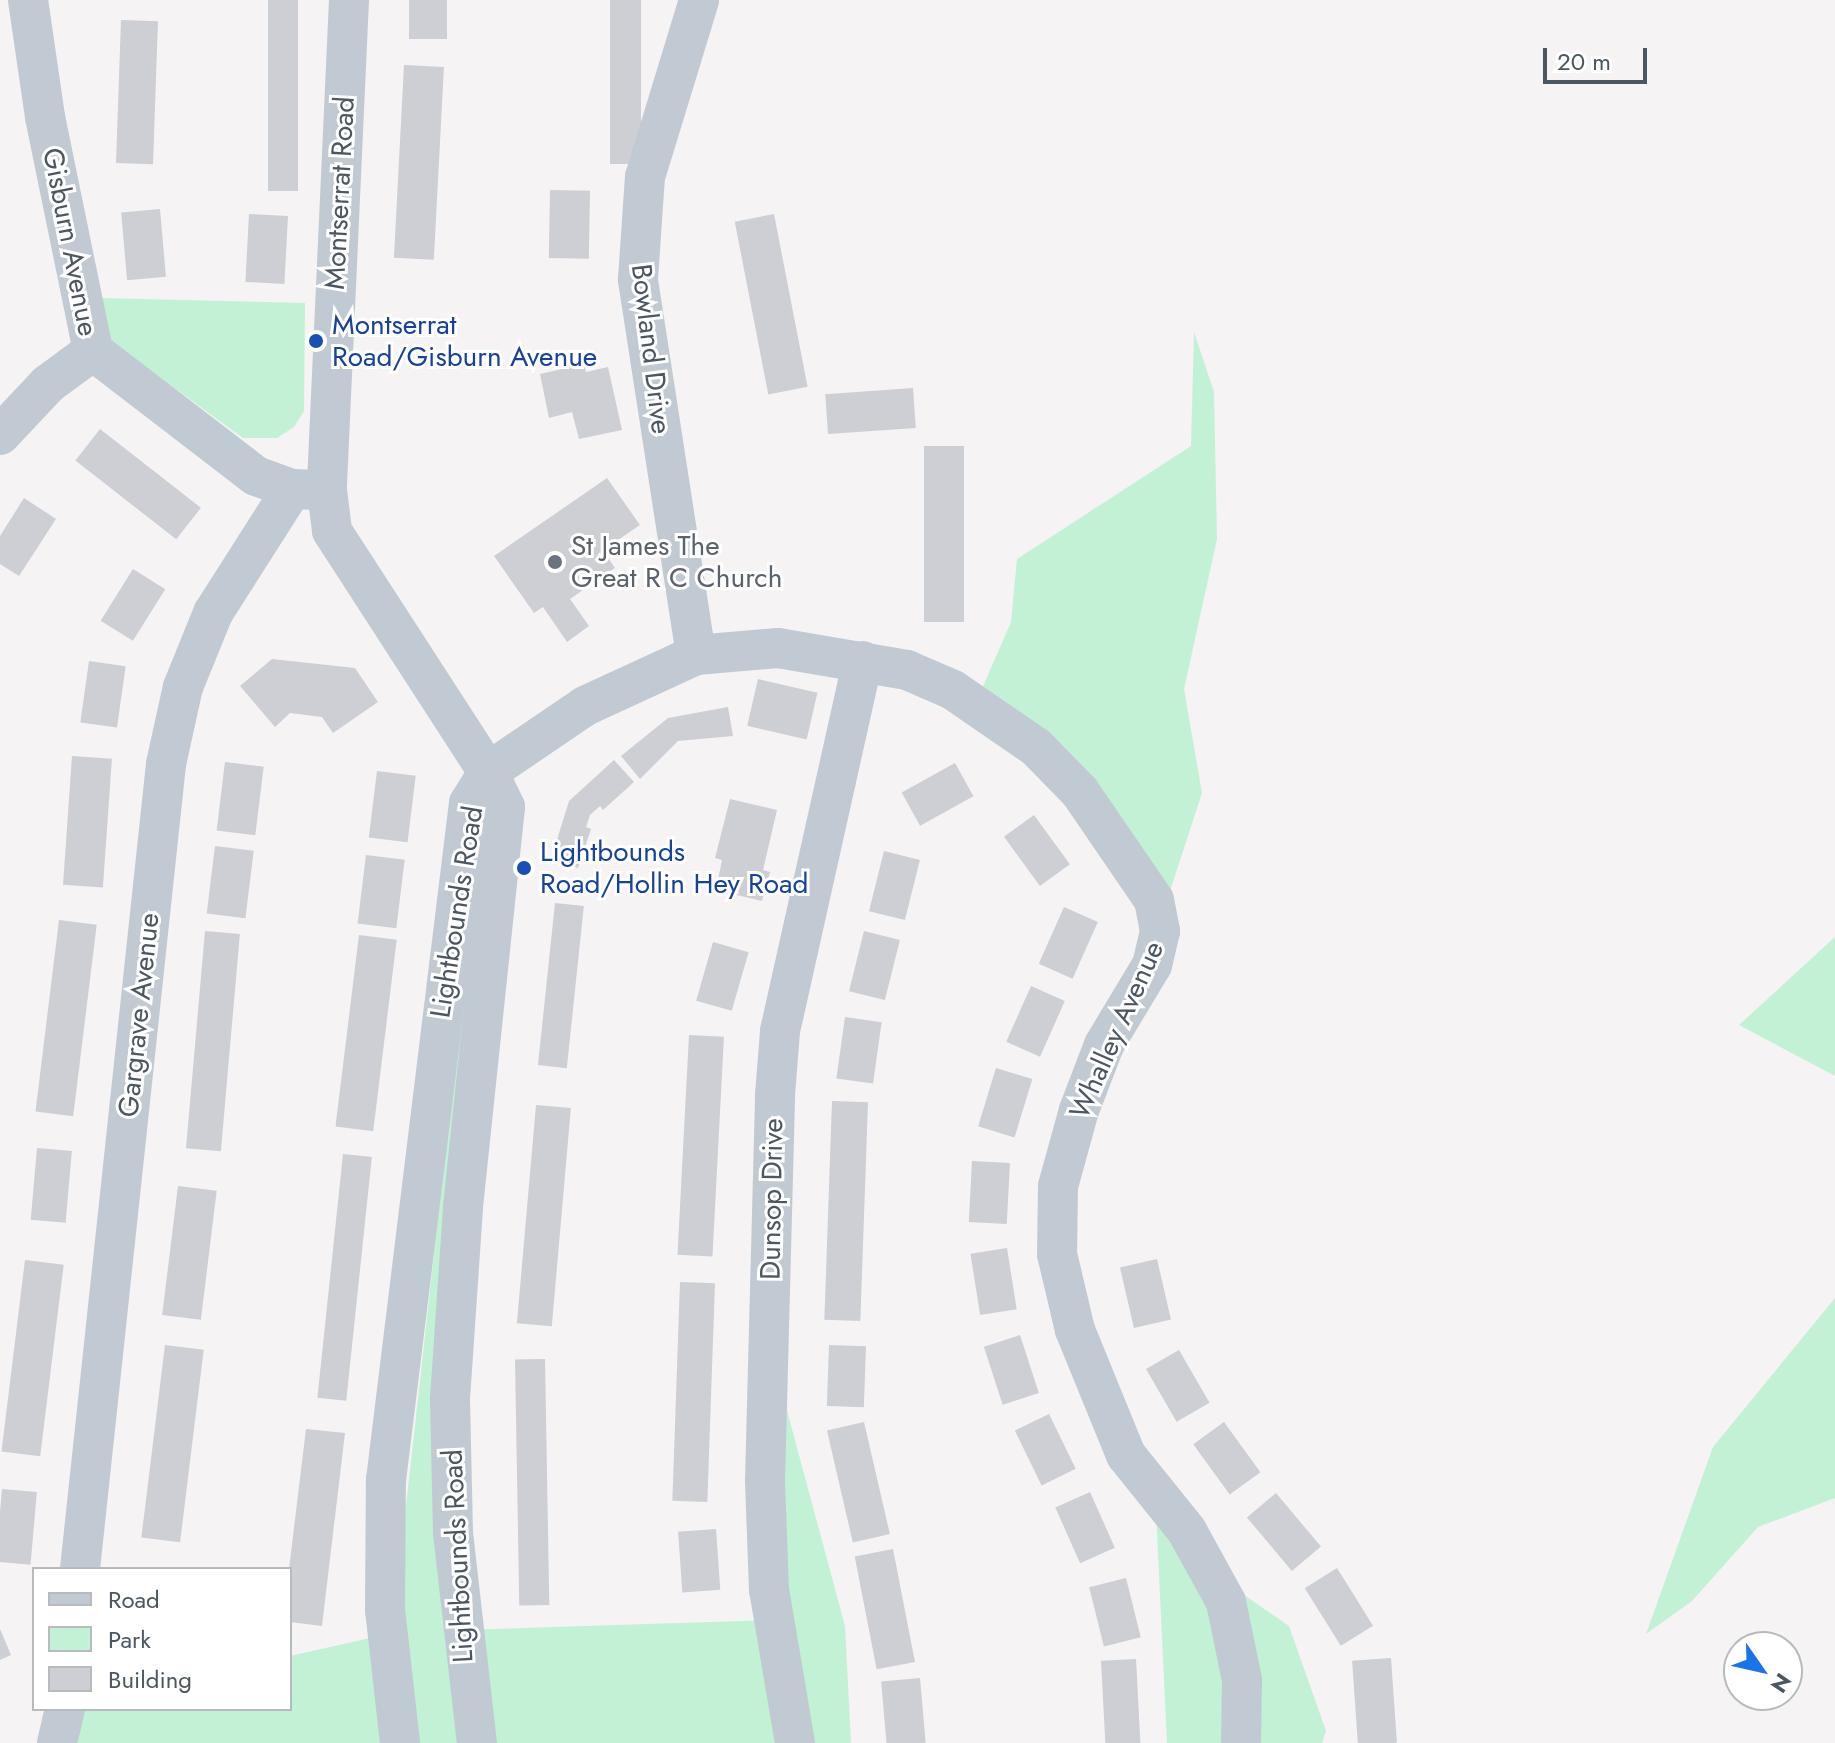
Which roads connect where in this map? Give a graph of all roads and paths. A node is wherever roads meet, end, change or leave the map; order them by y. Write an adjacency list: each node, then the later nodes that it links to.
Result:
1 (28, 0): 4 (street, Gisburn Avenue)
2 (349, 0): 6 (street, Montserrat Road)
3 (699, 0): 7 (street, Bowland Drive)
4 (93, 351): 5 (street); 6 (street, Gisburn Avenue)
5 (0, 435)
6 (309, 490): 9 (street, Montserrat Road); 10 (street, Gargrave Avenue)
7 (696, 655): 8 (street, Whalley Avenue); 9 (street, Whalley Avenue)
8 (863, 661): 15 (street, Dunsop Drive); 16 (street, Whalley Avenue)
9 (488, 772): 13 (street, Lightbounds Road); 14 (street, Lightbounds Road)
10 (80, 1567)
11 (65, 1711): 12 (street)
12 (57, 1743)
13 (400, 1743)
14 (477, 1743)
15 (795, 1743)
16 (1241, 1743)

